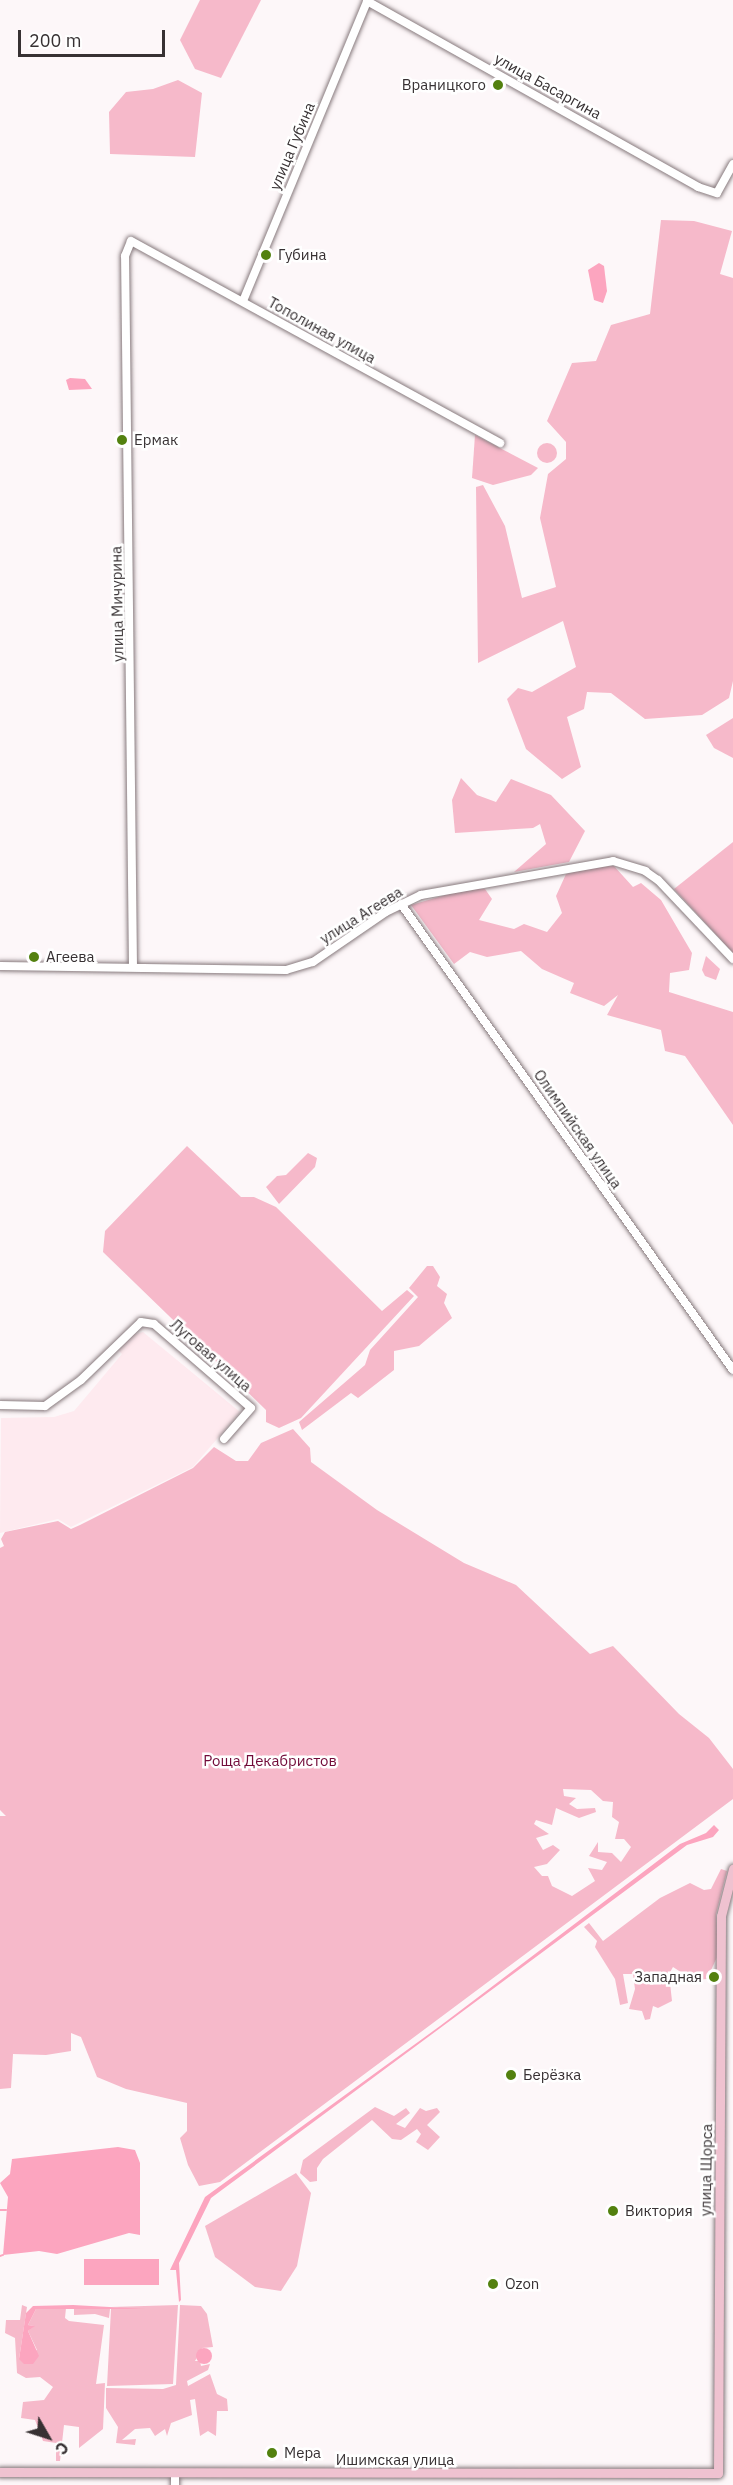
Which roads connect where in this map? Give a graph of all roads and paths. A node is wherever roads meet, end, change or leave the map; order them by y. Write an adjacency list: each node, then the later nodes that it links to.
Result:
1 (367, 1): 2 (street, улица Басаргина); 4 (street, улица Губина)
2 (733, 164)
3 (131, 242): 4 (street, Тополиная улица); 9 (street, улица Мичурина)
4 (243, 302): 5 (street, Тополиная улица)
5 (500, 443)
6 (401, 904): 7 (street, улица Агеева); 9 (street, улица Агеева); 10 (street, Олимпийская улица)
7 (733, 959)
8 (0, 966): 9 (street, улица Агеева)
9 (133, 967)
10 (733, 1370)
11 (0, 1404): 12 (street, Луговая улица)
12 (224, 1439)
13 (733, 1869): 16 (main road, улица Щорса)
14 (0, 2472): 15 (main road, Ишимская улица)
15 (175, 2473): 16 (main road, Ишимская улица); 17 (street)
16 (718, 2473)
17 (175, 2485)

